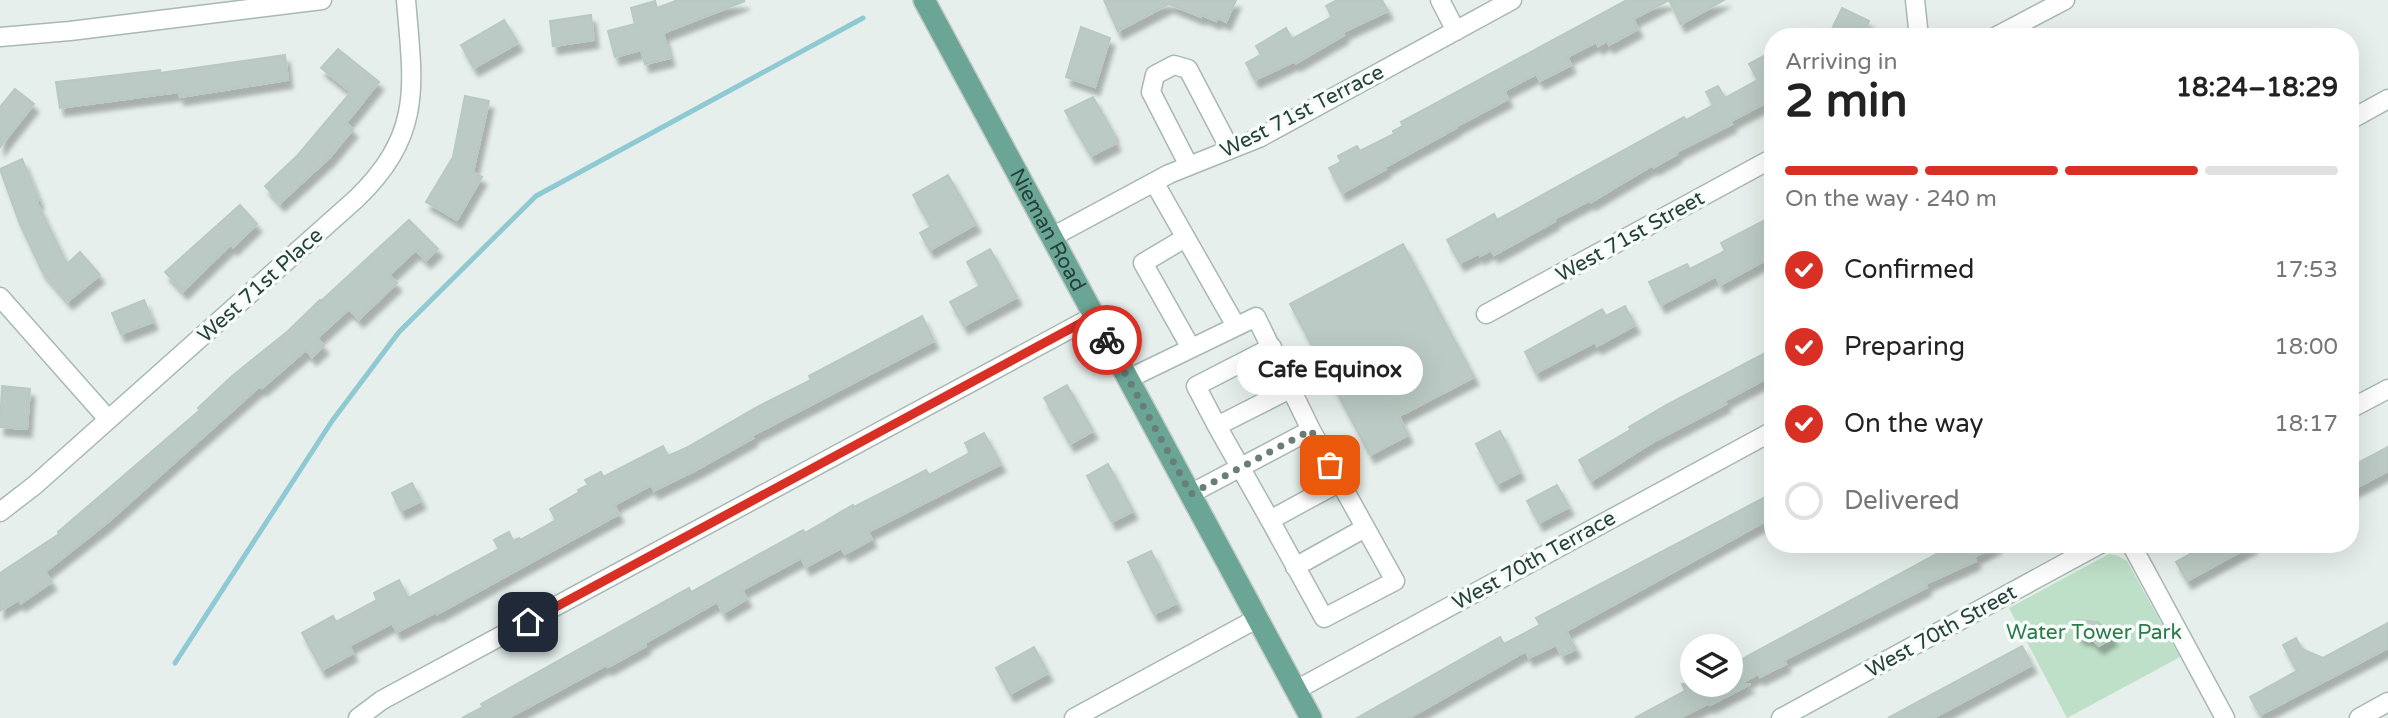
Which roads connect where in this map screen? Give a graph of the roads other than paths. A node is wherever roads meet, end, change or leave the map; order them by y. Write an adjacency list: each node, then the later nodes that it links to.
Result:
1 (322, 0): 11 (street)
2 (406, 0): 30 (street, West 71st Place)
3 (924, 0): 18 (main road, Nieman Road)
4 (1440, 0): 10 (street)
5 (1512, 0): 10 (street, West 71st Terrace)
6 (1915, 0): 8 (street)
7 (2065, 0): 9 (street)
8 (1918, 28)
9 (2012, 28)
10 (1456, 31): 14 (street, West 71st Terrace)
11 (0, 37)
12 (2388, 99): 13 (street)
13 (2359, 115)
14 (1230, 149): 16 (street, West 71st Terrace); 16 (street)
15 (1764, 163): 21 (street, West 71st Street)
16 (1189, 166): 17 (street, West 71st Terrace)
17 (1154, 182): 18 (street, West 71st Terrace); 19 (street)
18 (1052, 237): 22 (main road, Nieman Road)
19 (1185, 238): 23 (street); 25 (street)
20 (0, 297): 30 (street)
21 (1486, 314)
22 (1094, 316): 26 (main road, Nieman Road); 46 (street)
23 (1236, 326): 24 (street); 25 (street)
24 (1272, 347): 27 (street); 31 (street)
25 (1191, 348): 26 (street)
26 (1128, 379): 36 (main road, Nieman Road)
27 (1292, 388): 31 (street); 32 (street)
28 (2388, 389): 29 (street)
29 (2359, 404)
30 (108, 419): 37 (street, West 71st Place)
31 (1217, 426): 34 (street)
32 (1311, 430): 34 (street); 35 (street)
33 (1764, 435): 44 (street, West 70th Terrace)
34 (1240, 467): 36 (street); 38 (street)
35 (1339, 482): 38 (street); 39 (street)
36 (1191, 494): 43 (main road, Nieman Road)
37 (0, 512)
38 (1270, 520): 42 (street)
39 (1365, 528): 42 (street); 42 (street)
40 (2084, 553): 49 (street, West 70th Street)
41 (2136, 553): 50 (street)
42 (1295, 567)
43 (1258, 618): 44 (main road, Nieman Road); 47 (street)
44 (1296, 690): 48 (main road, Nieman Road)
45 (2388, 702): 51 (street)
46 (358, 718)
47 (1074, 718)
48 (1311, 718)
49 (1781, 718)
50 (2225, 718)
51 (2359, 718)

